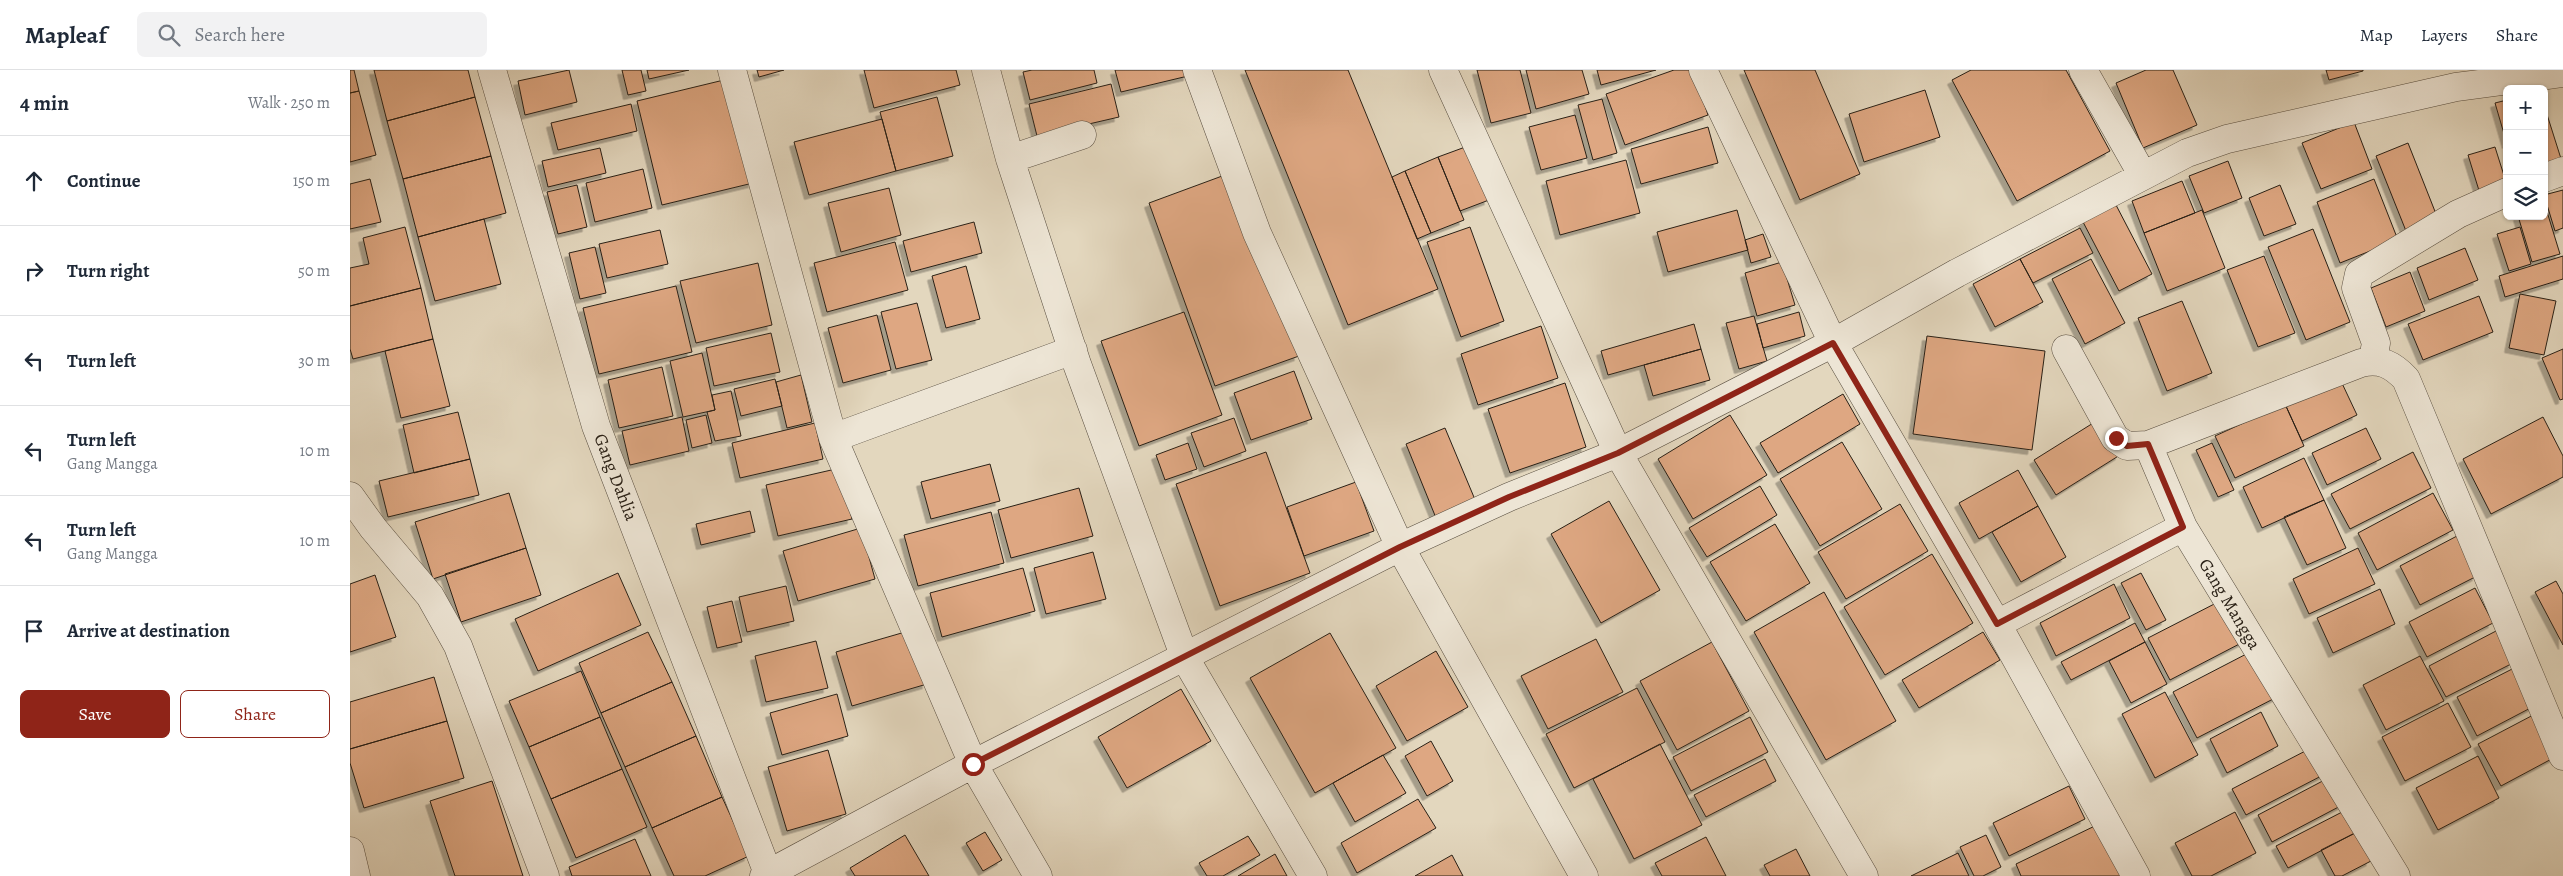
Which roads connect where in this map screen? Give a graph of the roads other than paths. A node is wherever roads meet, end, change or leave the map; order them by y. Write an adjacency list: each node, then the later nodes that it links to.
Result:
1 (492, 70): 31 (street, Gang Dahlia)
2 (732, 70): 20 (street)
3 (986, 70): 11 (street)
4 (1198, 70): 25 (street)
5 (1443, 70): 22 (street)
6 (1703, 70): 16 (street)
7 (2083, 70): 13 (street)
8 (2563, 73): 9 (street)
9 (2454, 78): 13 (street)
10 (1082, 135): 11 (street)
11 (1010, 160): 18 (street)
12 (2563, 171): 14 (street)
13 (2142, 174): 16 (street)
14 (2548, 177)
15 (2503, 194): 19 (street)
16 (1833, 343): 22 (street); 26 (street)
17 (2066, 349): 21 (street)
18 (1073, 350): 20 (street); 27 (street)
19 (2373, 360): 21 (street); 28 (street)
20 (833, 438): 29 (street)
21 (2148, 444): 24 (street, Gang Mangga)
22 (1618, 453): 25 (street); 37 (street)
23 (350, 496): 33 (street)
24 (2183, 527): 26 (street); 39 (street, Gang Mangga)
25 (1400, 547): 27 (street); 36 (street)
26 (1997, 624): 38 (street)
27 (1185, 658): 29 (street); 35 (street)
28 (2563, 756)
29 (973, 764): 31 (street); 34 (street)
30 (350, 851): 32 (street)
31 (767, 875)
32 (356, 876)
33 (545, 876)
34 (1038, 876)
35 (1313, 876)
36 (1584, 876)
37 (1864, 876)
38 (2136, 876)
39 (2396, 876)

